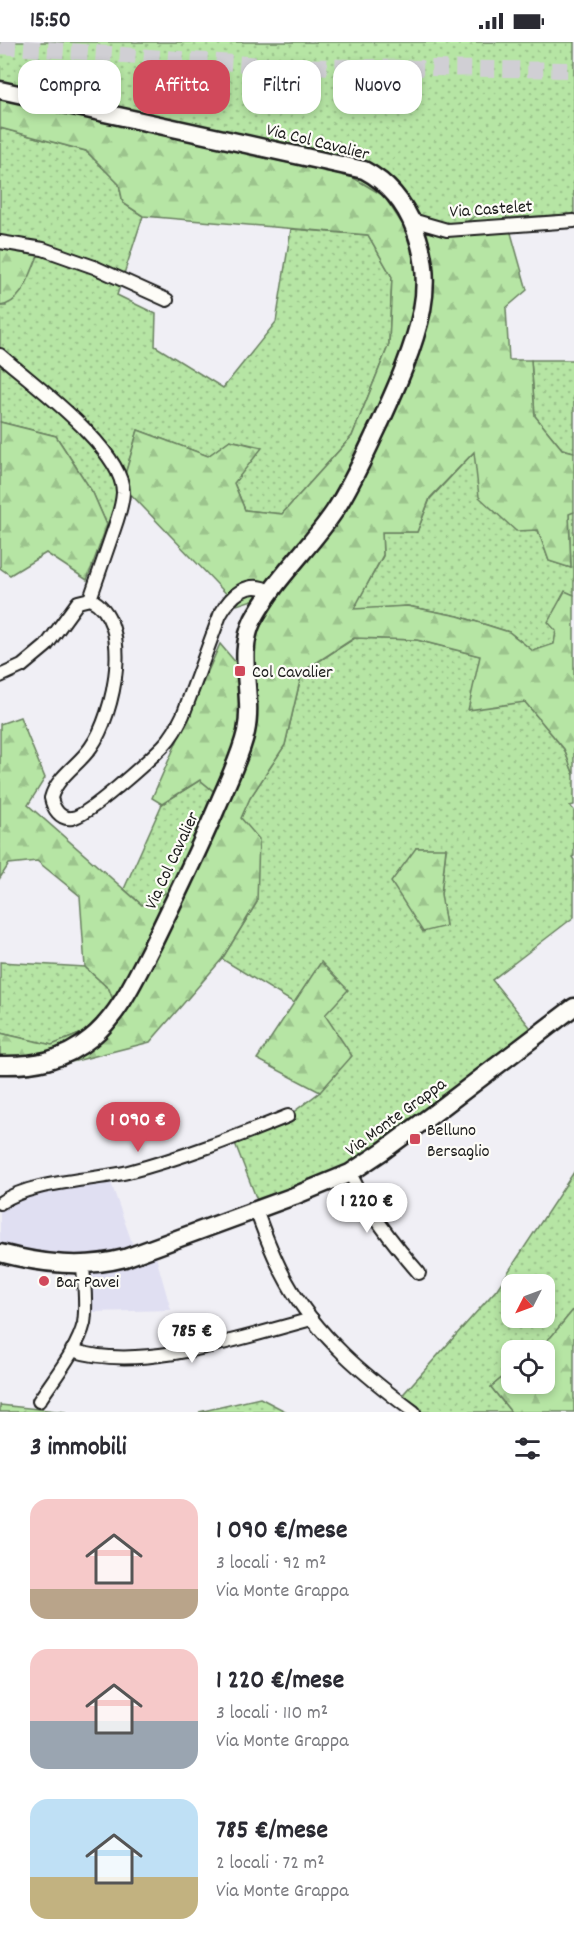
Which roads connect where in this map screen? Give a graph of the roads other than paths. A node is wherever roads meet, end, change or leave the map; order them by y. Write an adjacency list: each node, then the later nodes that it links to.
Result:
1 (0, 90): 2 (main road, Via Col Cavalier)
2 (412, 220): 3 (street, Via Castelet); 7 (main road, Via Col Cavalier)
3 (574, 221)
4 (0, 242): 5 (street)
5 (167, 300)
6 (0, 356): 8 (street)
7 (271, 592): 8 (street); 11 (main road, Via Col Cavalier)
8 (90, 599): 9 (street)
9 (0, 676)
10 (574, 1007): 13 (main road, Via Monte Grappa)
11 (0, 1065)
12 (288, 1116): 14 (street)
13 (350, 1173): 15 (main road, Via Monte Grappa); 18 (street)
14 (0, 1203)
15 (255, 1210): 17 (main road, Via Monte Grappa); 19 (street)
16 (0, 1253): 17 (main road, Via Monte Grappa)
17 (83, 1266): 20 (street)
18 (419, 1273)
19 (312, 1319): 20 (street); 22 (street)
20 (72, 1350): 21 (street)
21 (39, 1401)
22 (414, 1412)

